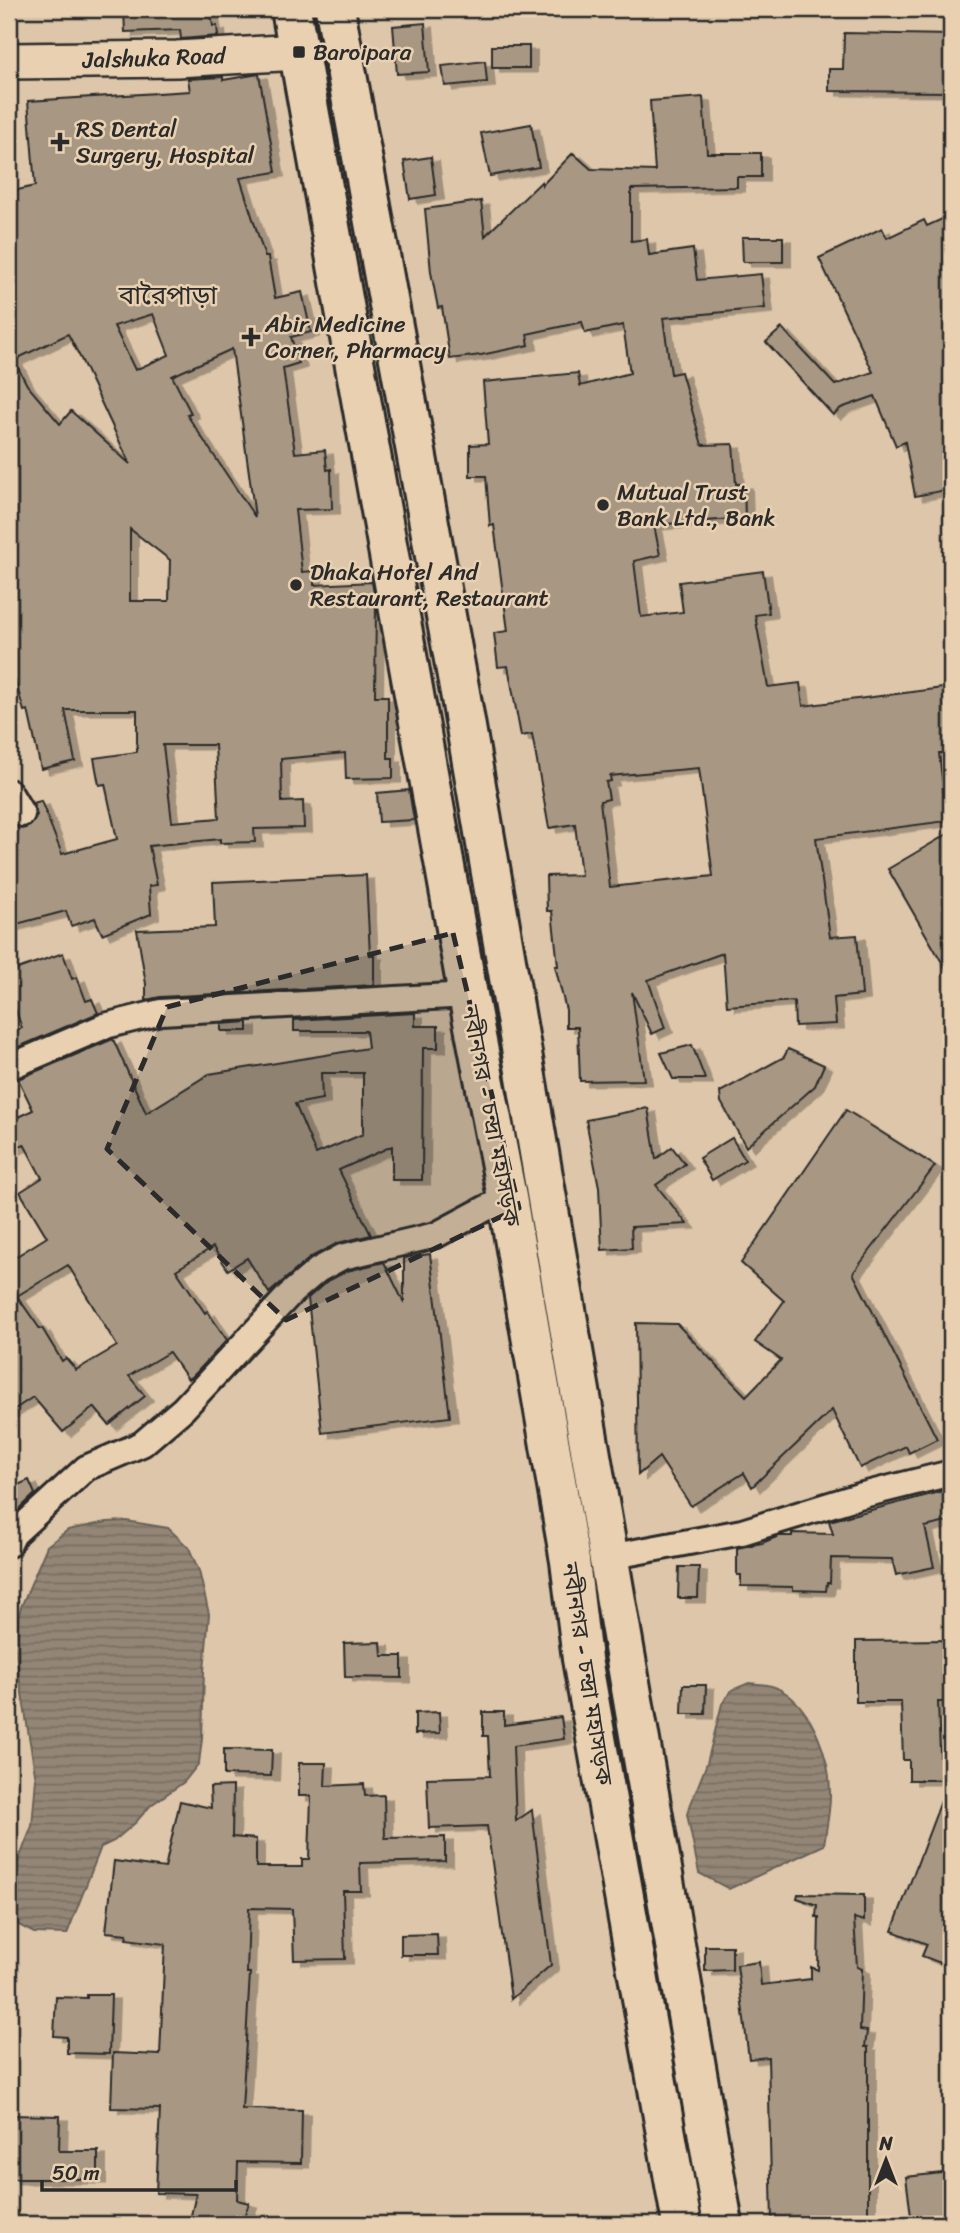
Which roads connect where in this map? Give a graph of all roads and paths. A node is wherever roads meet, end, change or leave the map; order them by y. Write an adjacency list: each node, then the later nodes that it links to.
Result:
1 (291, 9): 3 (highway, নবীনগর - চন্দ্রা মহাসড়ক)
2 (335, 9): 12 (highway, নবীনগর - চন্দ্রা মহাসড়ক)
3 (299, 52): 4 (street, Jalshuka Road); 7 (highway, নবীনগর - চন্দ্রা মহাসড়ক)
4 (9, 61)
5 (9, 792): 6 (street)
6 (22, 814)
7 (468, 995): 8 (street); 9 (highway, নবীনগর - চন্দ্রা মহাসড়ক)
8 (9, 1067)
9 (507, 1197): 11 (street); 13 (highway, নবীনগর - চন্দ্রা মহাসড়ক)
10 (951, 1473): 12 (street)
11 (9, 1545)
12 (609, 1557): 14 (highway, নবীনগর - চন্দ্রা মহাসড়ক)
13 (682, 2224)
14 (723, 2224)

